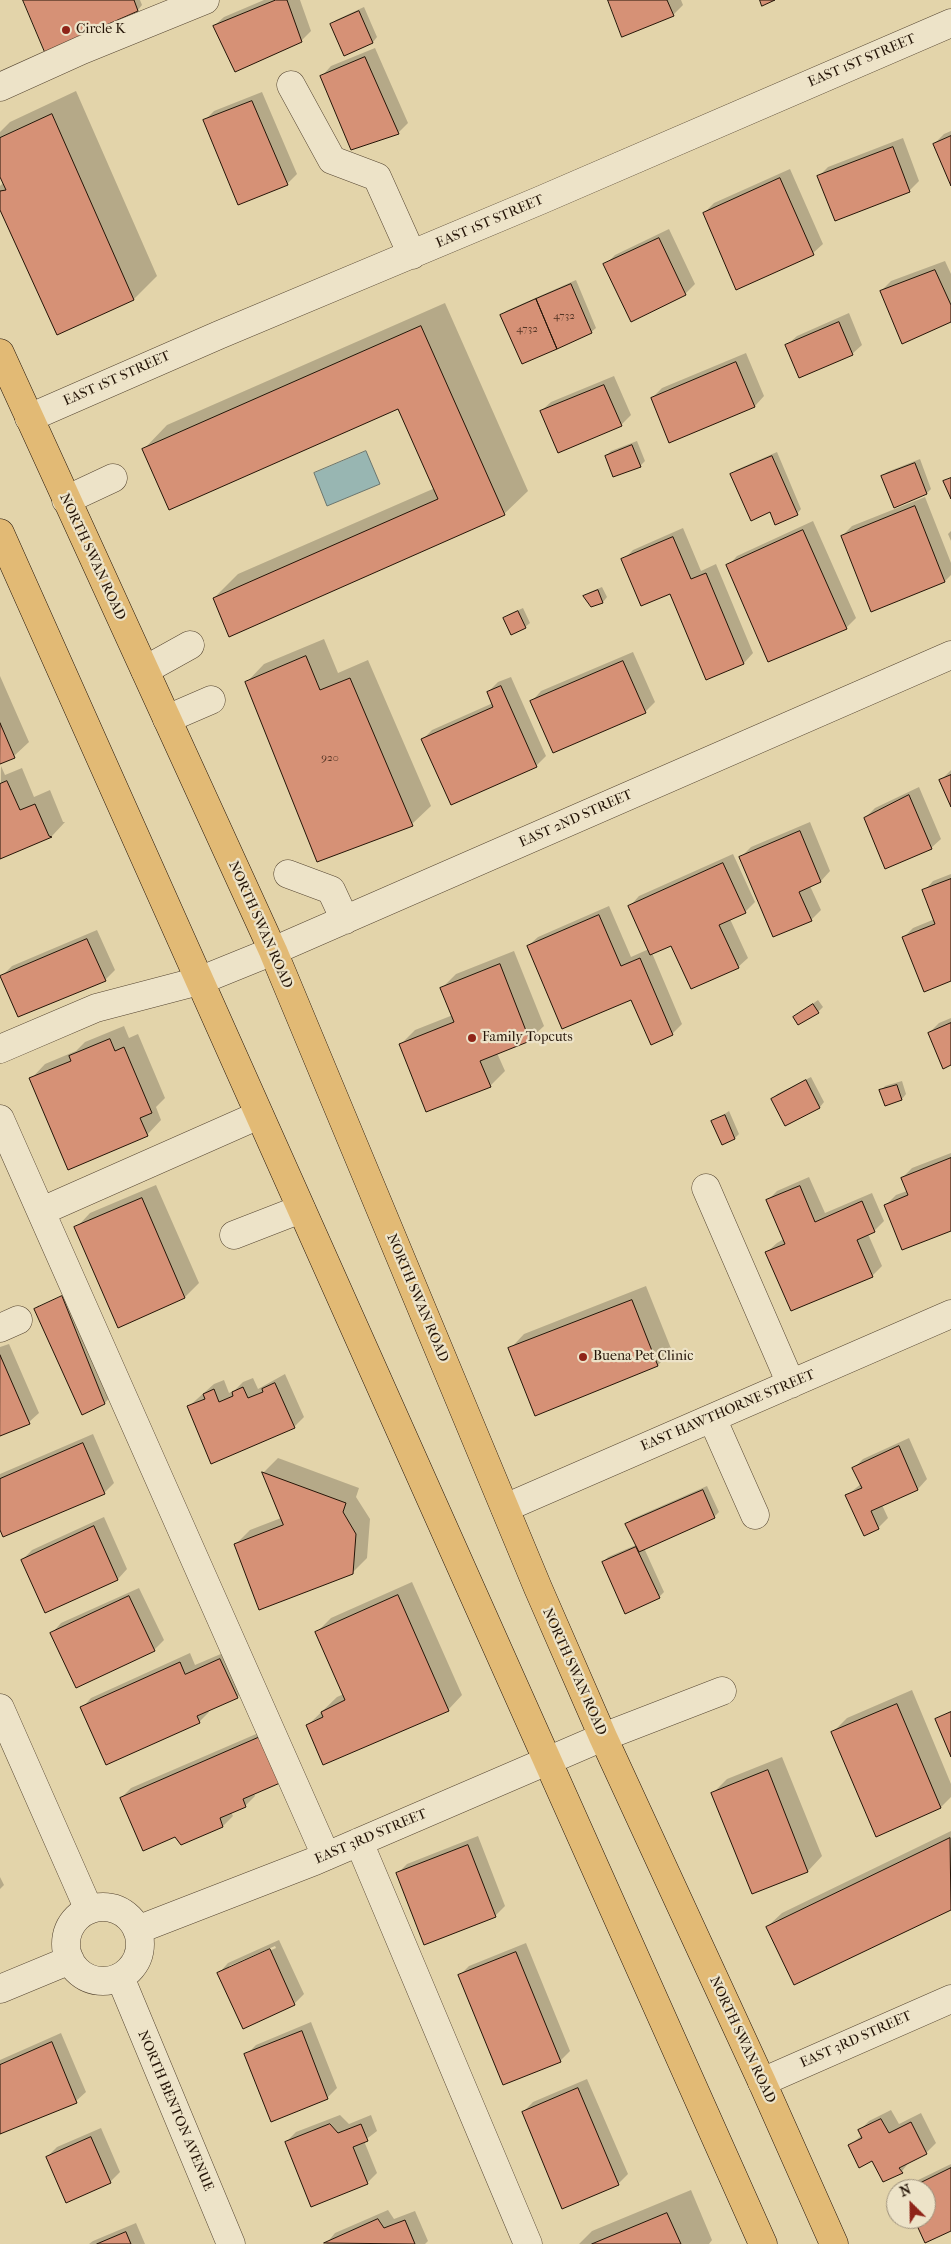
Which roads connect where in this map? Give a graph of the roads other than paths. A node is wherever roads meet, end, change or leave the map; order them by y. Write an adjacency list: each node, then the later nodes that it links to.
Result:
1 (205, 0): 4 (street)
2 (951, 23): 5 (street, EAST 1ST STREET)
3 (291, 84): 5 (street)
4 (0, 87)
5 (412, 255): 7 (street, EAST 1ST STREET)
6 (0, 353): 7 (main road, NORTH SWAN ROAD)
7 (29, 418): 9 (main road, NORTH SWAN ROAD)
8 (113, 478): 9 (street)
9 (66, 500): 13 (main road, NORTH SWAN ROAD)
10 (0, 534): 19 (main road)
11 (190, 645): 13 (street)
12 (951, 655): 17 (street, EAST 2ND STREET)
13 (145, 670): 15 (main road, NORTH SWAN ROAD)
14 (211, 700): 15 (street)
15 (167, 718): 18 (main road, NORTH SWAN ROAD)
16 (288, 874): 17 (street)
17 (345, 920): 18 (street, EAST 2ND STREET)
18 (273, 951): 19 (street, EAST 2ND STREET); 30 (main road, NORTH SWAN ROAD)
19 (200, 981): 20 (street, EAST 2ND STREET); 21 (main road)
20 (0, 1049)
21 (259, 1115): 24 (main road); 25 (street)
22 (0, 1119): 25 (street)
23 (706, 1188): 28 (street)
24 (301, 1209): 26 (street); 35 (main road)
25 (42, 1210): 37 (street)
26 (234, 1235)
27 (951, 1314): 28 (street, EAST HAWTHORNE STREET)
28 (790, 1384): 29 (street, EAST HAWTHORNE STREET)
29 (712, 1418): 30 (street, EAST HAWTHORNE STREET); 31 (street)
30 (505, 1508): 34 (main road, NORTH SWAN ROAD)
31 (755, 1515)
32 (722, 1691): 34 (street, EAST 3RD STREET)
33 (0, 1708): 38 (street)
34 (603, 1737): 35 (street, EAST 3RD STREET); 44 (main road, NORTH SWAN ROAD)
35 (548, 1762): 36 (street, EAST 3RD STREET); 47 (main road)
36 (359, 1842): 37 (street, EAST 3RD STREET); 46 (street)
37 (326, 1856): 39 (street, EAST 3RD STREET)
38 (90, 1910): 39 (street); 40 (street)
39 (137, 1930): 41 (street)
40 (70, 1960): 41 (street); 42 (street)
41 (120, 1977): 45 (street, NORTH BENTON AVENUE)
42 (0, 1989)
43 (951, 1999): 44 (street, EAST 3RD STREET)
44 (762, 2082): 48 (main road, NORTH SWAN ROAD)
45 (231, 2244)
46 (528, 2244)
47 (763, 2244)
48 (834, 2244)

